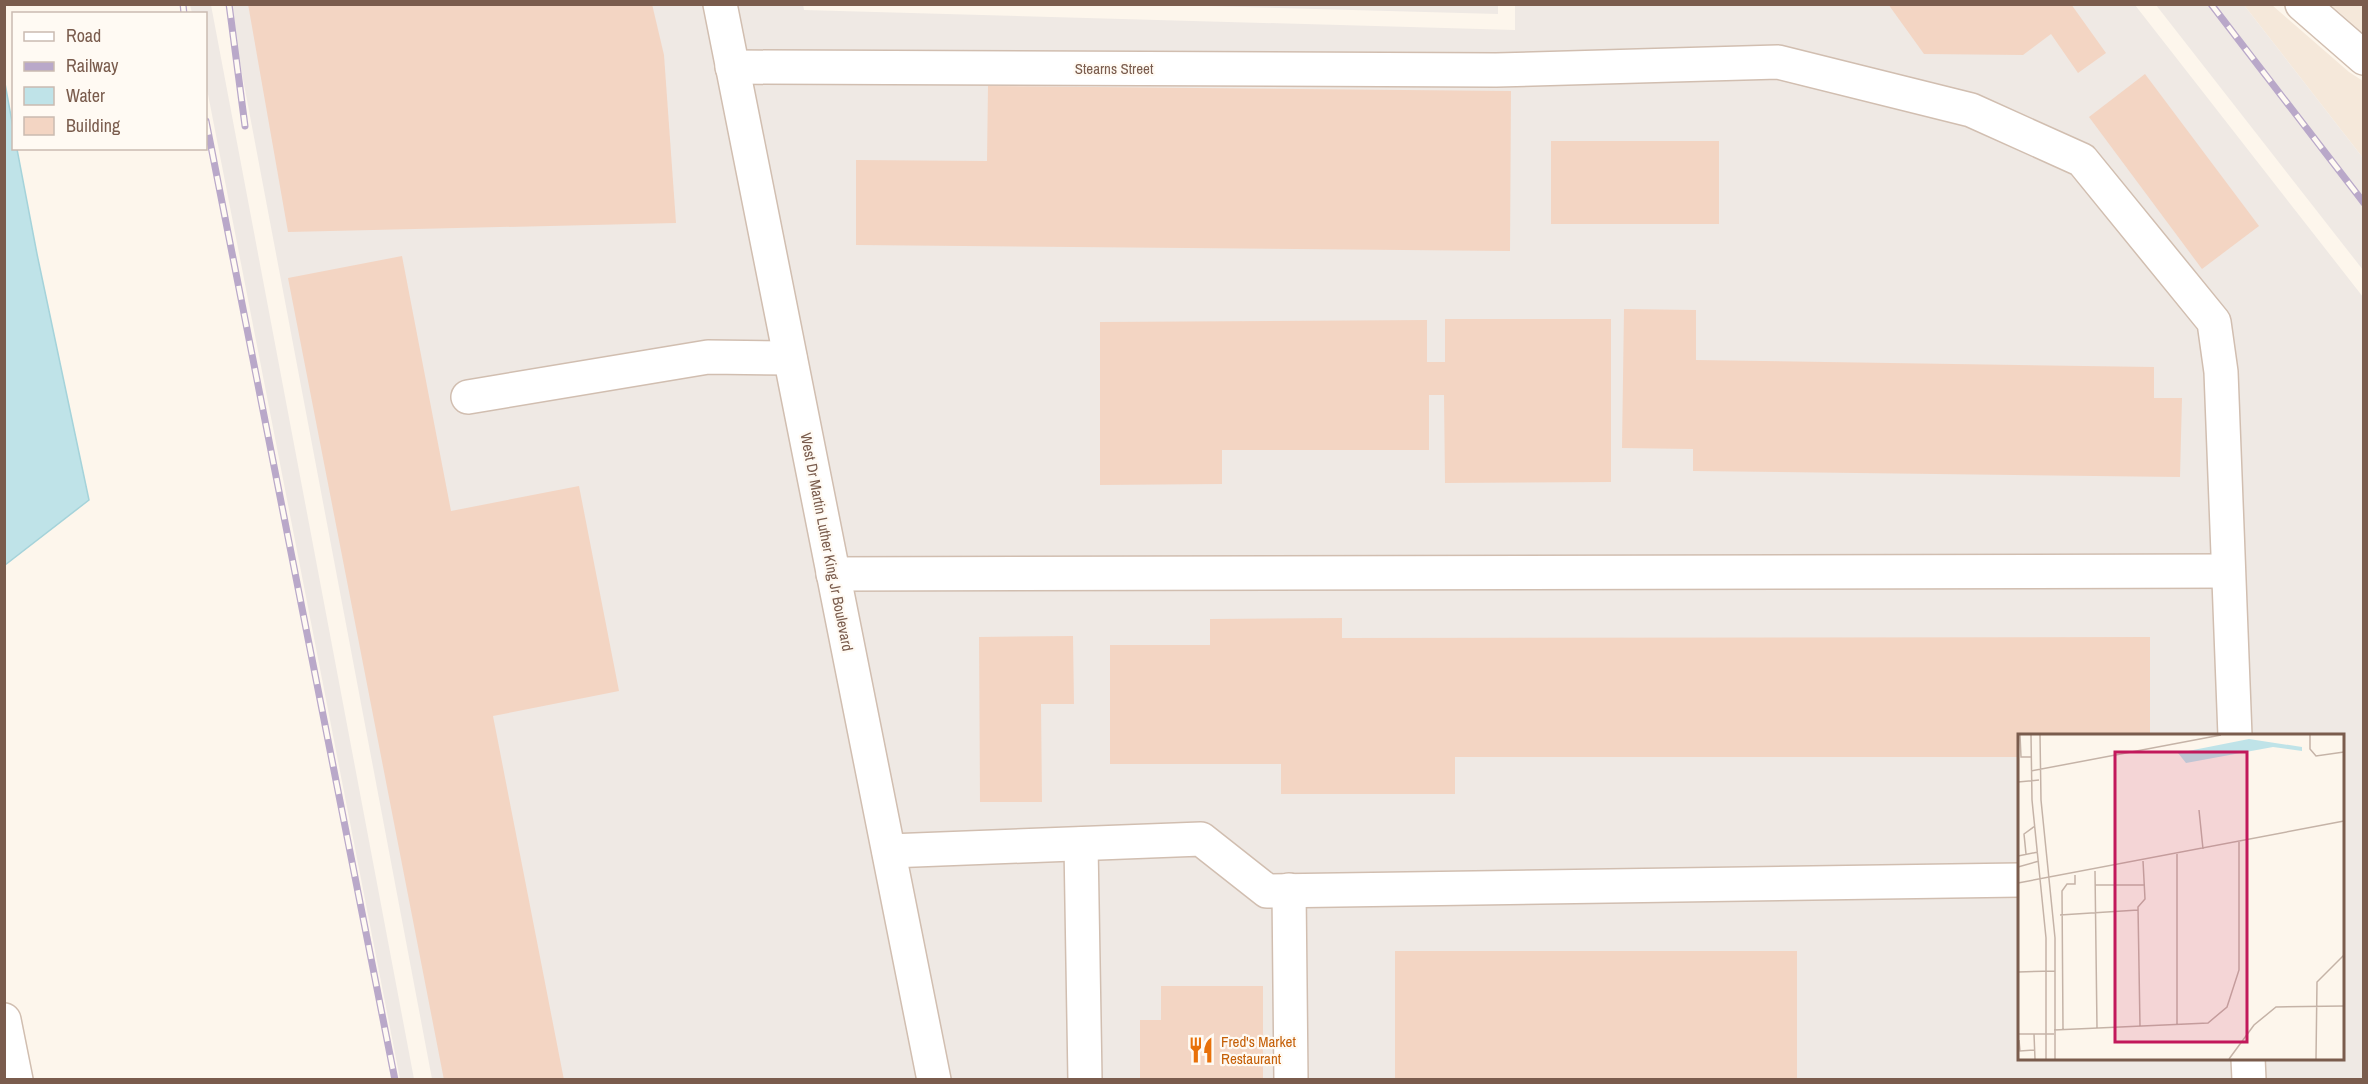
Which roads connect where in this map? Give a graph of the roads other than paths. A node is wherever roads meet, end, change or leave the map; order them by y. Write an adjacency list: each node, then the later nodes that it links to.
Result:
1 (720, 4): 4 (street, West Dr Martin Luther King Jr Boulevard)
2 (2302, 4): 3 (street)
3 (2364, 58)
4 (732, 67): 5 (street, West Dr Martin Luther King Jr Boulevard); 7 (street, Stearns Street)
5 (790, 358): 6 (street); 8 (street, West Dr Martin Luther King Jr Boulevard)
6 (468, 397)
7 (2228, 571): 8 (street); 9 (street, Stearns Street)
8 (833, 574): 11 (street, West Dr Martin Luther King Jr Boulevard)
9 (2235, 734)
10 (1081, 844): 11 (street); 13 (street); 18 (street)
11 (889, 851): 17 (street, West Dr Martin Luther King Jr Boulevard)
12 (2018, 880): 13 (street)
13 (1289, 890): 19 (street)
14 (4, 1020): 16 (street)
15 (2248, 1060): 20 (street)
16 (16, 1080)
17 (934, 1080)
18 (1085, 1080)
19 (1292, 1080)
20 (2248, 1080)

